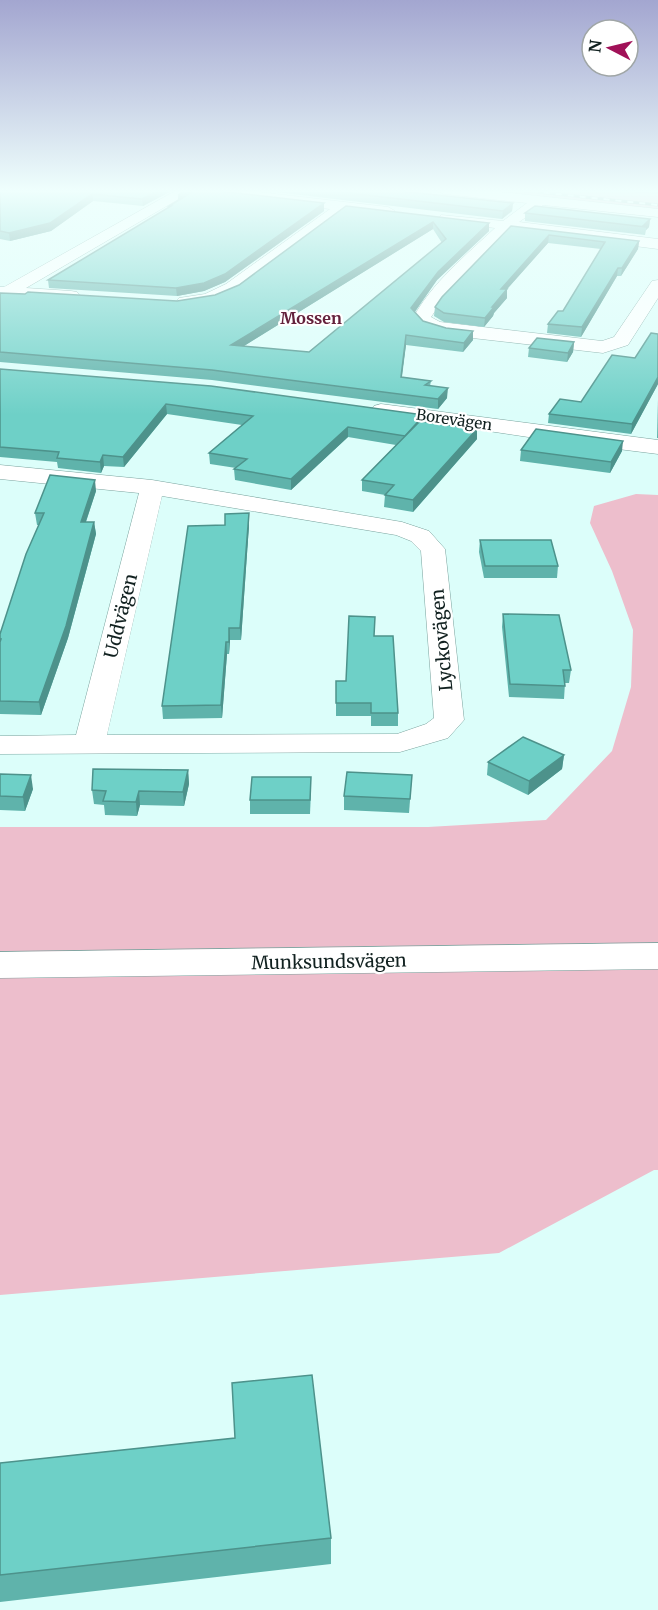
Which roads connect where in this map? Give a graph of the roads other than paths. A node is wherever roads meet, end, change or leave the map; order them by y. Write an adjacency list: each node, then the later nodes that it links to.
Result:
1 (52, 265): 5 (street)
2 (261, 265): 7 (street)
3 (468, 265): 4 (street)
4 (658, 285)
5 (4, 292): 6 (street)
6 (84, 297)
7 (165, 302)
8 (367, 408): 9 (street, Borevägen)
9 (658, 447)
10 (0, 472): 11 (street, Lyckovägen)
11 (152, 487): 13 (street, Uddvägen); 13 (street, Lyckovägen)
12 (0, 745): 13 (street, Lyckovägen)
13 (89, 746)
14 (658, 956): 15 (street, Munksundsvägen)
15 (0, 965)

